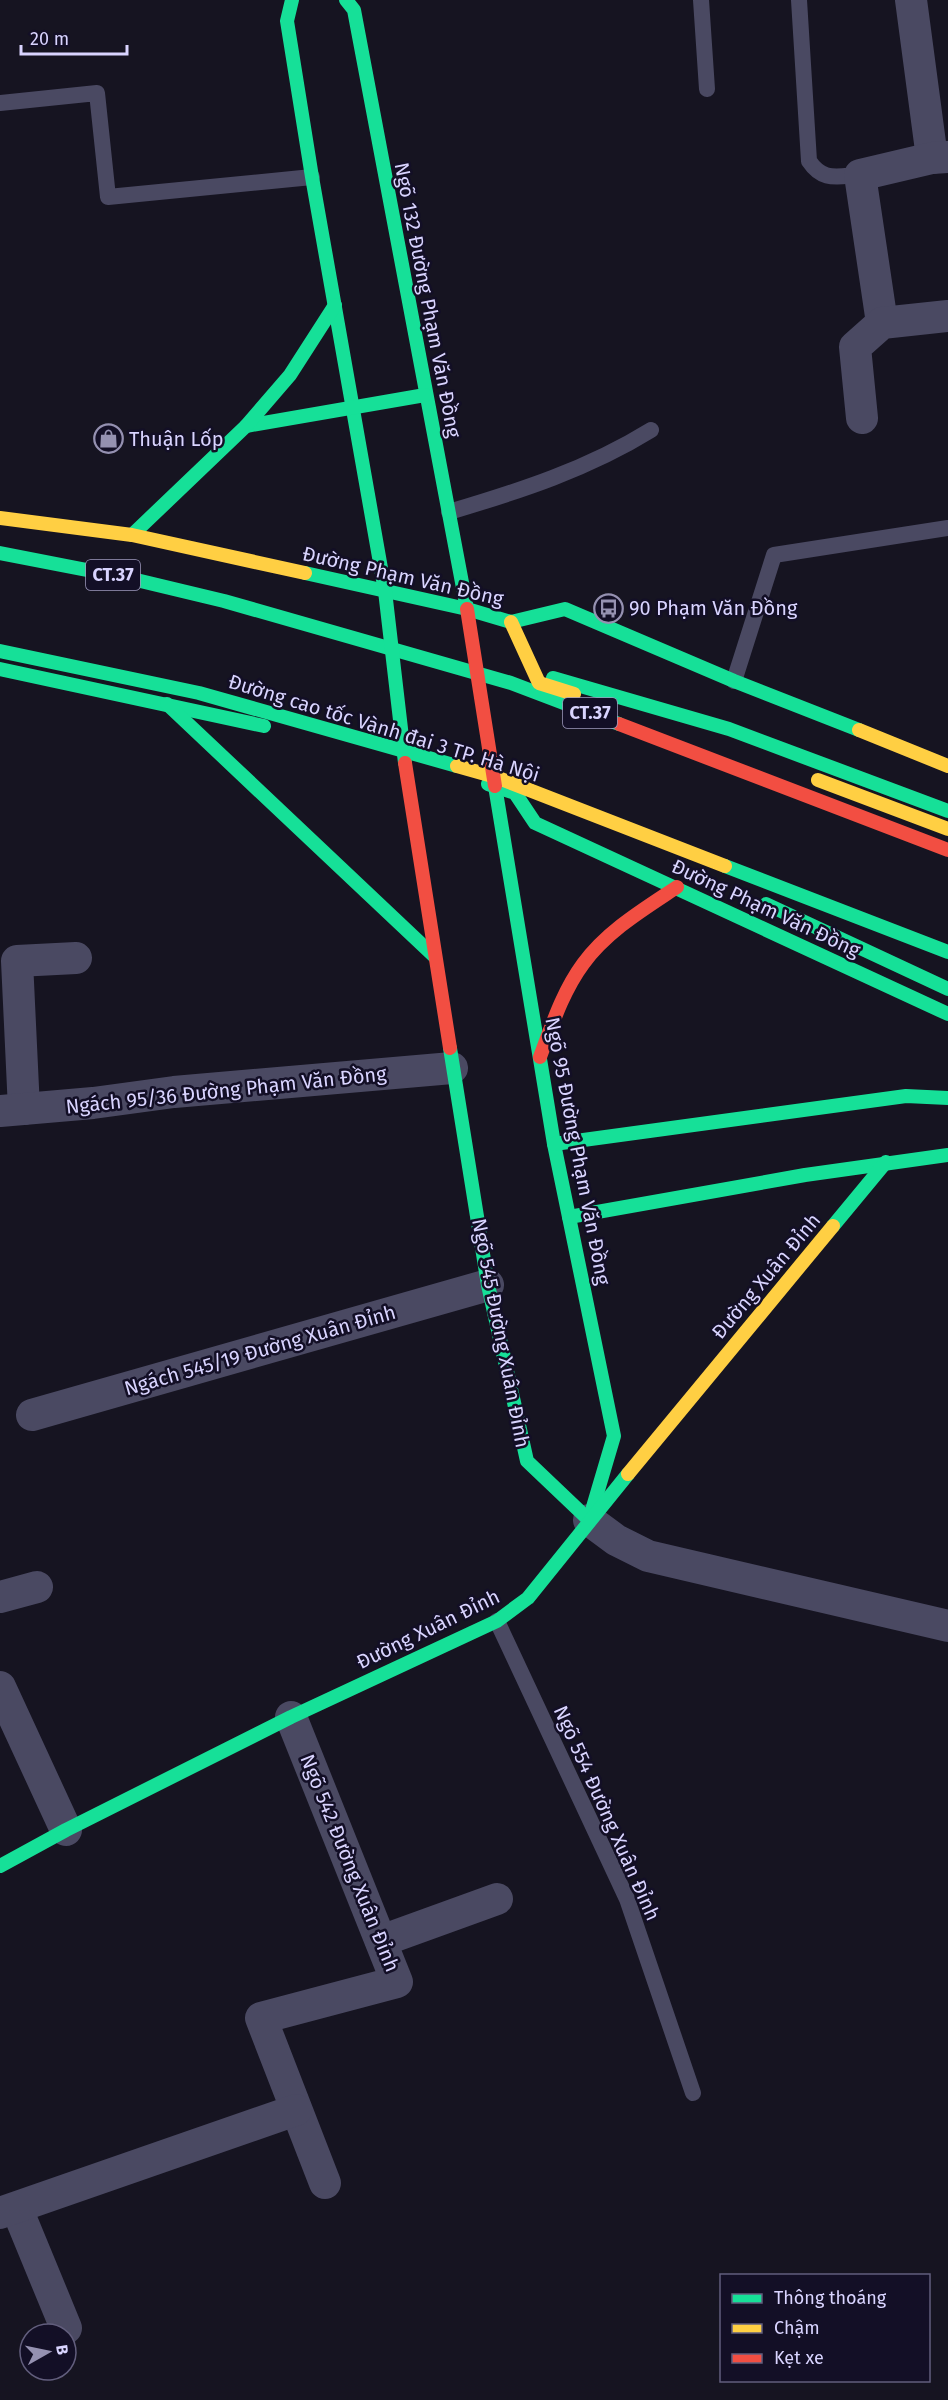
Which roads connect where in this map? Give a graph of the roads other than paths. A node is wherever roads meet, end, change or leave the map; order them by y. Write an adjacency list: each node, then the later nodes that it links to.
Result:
1 (292, 0): 10 (main road)
2 (346, 0): 14 (main road, Ngõ 132 Đường Phạm Văn Đồng)
3 (701, 0): 6 (lane)
4 (799, 0): 9 (lane)
5 (911, 0): 8 (street)
6 (707, 89)
7 (0, 103): 10 (lane)
8 (940, 158): 9 (street)
9 (860, 175): 13 (street)
10 (312, 177): 11 (main road)
11 (335, 305): 15 (main road); 17 (main road)
12 (948, 316): 13 (street)
13 (882, 323): 16 (street)
14 (425, 395): 15 (main road); 19 (main road, Ngõ 132 Đường Phạm Văn Đồng)
15 (354, 407): 17 (main road); 24 (main road)
16 (862, 418)
17 (246, 426): 22 (main road)
18 (651, 430): 19 (lane)
19 (449, 512): 26 (main road, Ngõ 132 Đường Phạm Văn Đồng)
20 (0, 518): 22 (main road, Đường Phạm Văn Đồng)
21 (948, 528): 32 (lane)
22 (132, 535): 24 (main road, Đường Phạm Văn Đồng)
23 (0, 553): 25 (main road, CT.37)
24 (386, 591): 26 (main road, Đường Phạm Văn Đồng); 35 (main road)
25 (224, 601): 29 (main road); 42 (main road, CT.37)
26 (467, 609): 27 (main road, Đường Phạm Văn Đồng); 38 (main road, Ngõ 95 Đường Phạm Văn Đồng)
27 (511, 622): 32 (main road, Đường Phạm Văn Đồng); 34 (main road)
28 (0, 651): 38 (main road, Đường cao tốc Vành đai 3 TP. Hà Nội)
29 (494, 662)
30 (516, 668): 40 (main road)
31 (0, 669): 33 (main road)
32 (734, 681): 36 (main road, Đường Phạm Văn Đồng)
33 (167, 704): 35 (main road); 47 (main road)
34 (669, 726)
35 (405, 763): 38 (main road); 47 (main road)
36 (948, 766)
37 (809, 776): 41 (main road)
38 (495, 782): 39 (main road); 43 (main road); 46 (main road, Đường cao tốc Vành đai 3 TP. Hà Nội); 52 (main road, Ngõ 95 Đường Phạm Văn Đồng)
39 (515, 793): 44 (main road, Đường Phạm Văn Đồng); 49 (main road, Đường Phạm Văn Đồng)
40 (948, 811)
41 (948, 829)
42 (948, 850)
43 (676, 862)
44 (677, 887): 51 (main road, Đường Phạm Văn Đồng); 52 (main road)
45 (751, 897): 50 (main road)
46 (948, 952)
47 (434, 956): 53 (main road)
48 (76, 958): 55 (street)
49 (948, 960)
50 (948, 989)
51 (948, 1014)
52 (540, 1057): 56 (main road, Ngõ 95 Đường Phạm Văn Đồng)
53 (452, 1068): 55 (street, Ngách 95/36 Đường Phạm Văn Đồng); 60 (main road, Ngõ 545 Đường Xuân Đỉnh)
54 (948, 1098): 56 (main road)
55 (12, 1110)
56 (554, 1144): 59 (main road, Ngõ 95 Đường Phạm Văn Đồng)
57 (948, 1155): 58 (main road)
58 (886, 1162): 59 (main road); 62 (main road, Đường Xuân Đỉnh)
59 (569, 1217): 62 (main road, Ngõ 95 Đường Phạm Văn Đồng)
60 (488, 1285): 61 (street, Ngách 545/19 Đường Xuân Đỉnh); 62 (main road, Ngõ 545 Đường Xuân Đỉnh)
61 (32, 1415)
62 (589, 1520): 65 (main road, Đường Xuân Đỉnh); 66 (street, Ngõ 545 Đường Xuân Đỉnh)
63 (37, 1587): 64 (street)
64 (0, 1597)
65 (497, 1621): 68 (main road, Đường Xuân Đỉnh); 73 (lane, Ngõ 554 Đường Xuân Đỉnh)
66 (948, 1626)
67 (0, 1687): 69 (street)
68 (291, 1717): 69 (main road, Đường Xuân Đỉnh); 72 (street, Ngõ 542 Đường Xuân Đỉnh)
69 (66, 1830): 70 (main road, Đường Xuân Đỉnh)
70 (0, 1866)
71 (497, 1899): 72 (street)
72 (381, 1941): 74 (street, Ngõ 542 Đường Xuân Đỉnh)
73 (693, 2093)
74 (296, 2110): 75 (street, Ngõ 542 Đường Xuân Đỉnh); 76 (street)
75 (325, 2183)
76 (9, 2211): 77 (street)
77 (63, 2322)

